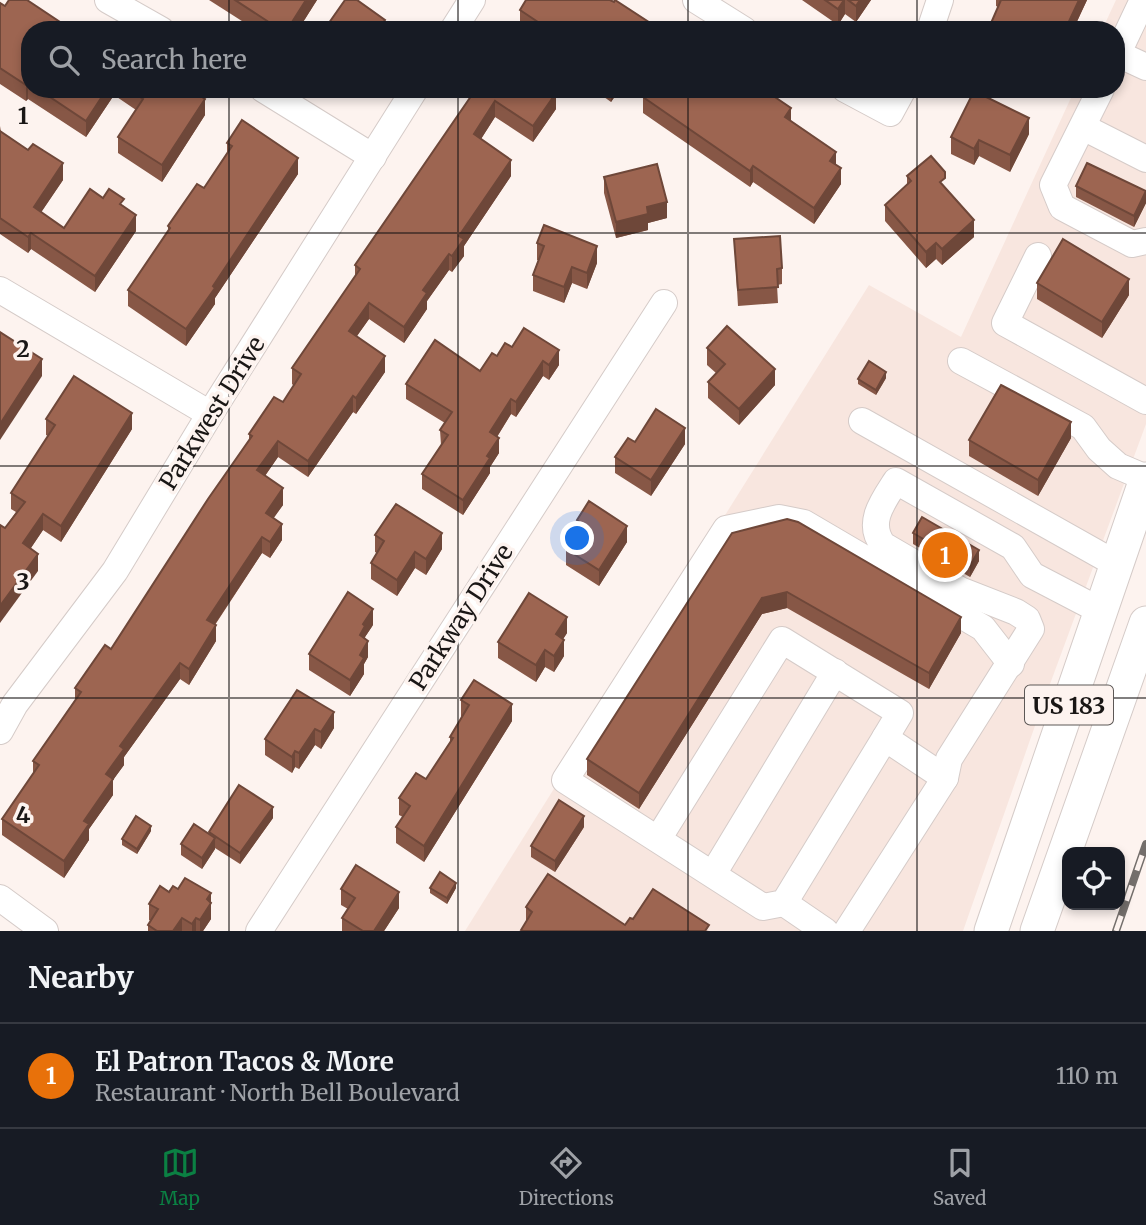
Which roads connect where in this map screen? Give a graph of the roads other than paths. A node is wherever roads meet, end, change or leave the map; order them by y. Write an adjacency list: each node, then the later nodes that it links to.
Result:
1 (108, 0): 6 (street)
2 (472, 0): 7 (street)
3 (696, 0): 8 (street)
4 (940, 0): 9 (street)
5 (1143, 0): 10 (street)
6 (145, 21)
7 (459, 21)
8 (730, 21)
9 (933, 21)
10 (1125, 38)
11 (1125, 58): 12 (street)
12 (1146, 67)
13 (278, 98): 19 (street)
14 (409, 98): 19 (street, Parkwest Drive)
15 (862, 98): 16 (street)
16 (898, 98)
17 (1097, 98): 18 (street)
18 (1083, 127): 20 (street); 21 (street)
19 (373, 156): 27 (street, Parkwest Drive)
20 (1146, 159)
21 (1146, 241)
22 (1038, 256): 26 (street)
23 (0, 289): 27 (street)
24 (664, 303): 44 (street, Parkway Drive)
25 (961, 362): 29 (street)
26 (1146, 401)
27 (210, 414): 35 (street, Parkwest Drive)
28 (862, 421): 30 (street)
29 (1146, 479): 30 (main road, US 183)
30 (1118, 565): 31 (main road, US 183)
31 (1101, 611): 33 (street); 47 (main road, US 183)
32 (1146, 624): 48 (main road, US 183)
33 (1011, 664): 38 (street); 39 (street)
34 (835, 673): 37 (street); 39 (street); 40 (street)
35 (8, 700): 36 (street, Parkwest Drive)
36 (0, 731)
37 (885, 738): 38 (street); 42 (street)
38 (945, 778): 46 (street)
39 (658, 839): 40 (street)
40 (713, 874): 42 (street)
41 (0, 898): 43 (street)
42 (784, 903): 45 (street)
43 (45, 931)
44 (259, 931)
45 (825, 931)
46 (847, 931)
47 (990, 931)
48 (1037, 931)

